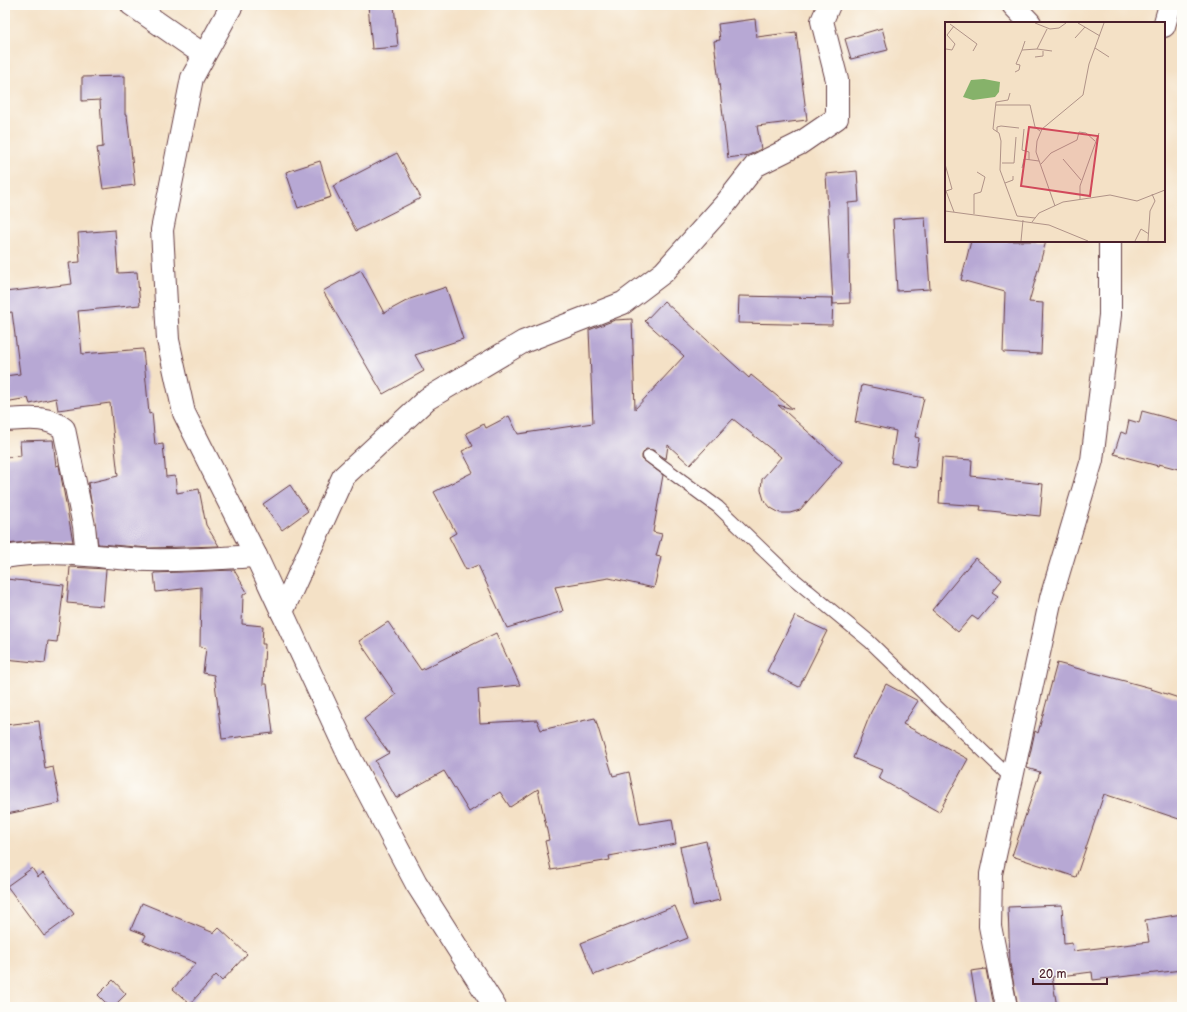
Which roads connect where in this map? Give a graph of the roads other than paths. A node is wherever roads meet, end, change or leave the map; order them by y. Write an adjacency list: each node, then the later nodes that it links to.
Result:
1 (132, 5): 8 (street)
2 (232, 5): 8 (street)
3 (829, 5): 15 (street)
4 (1013, 5): 6 (street)
5 (1170, 5): 7 (street)
6 (1029, 22)
7 (1165, 22)
8 (204, 55): 13 (street)
9 (1110, 242): 16 (street)
10 (5, 420): 12 (street)
11 (648, 456): 16 (lane)
12 (87, 554): 13 (street); 14 (street)
13 (256, 556): 15 (street)
14 (5, 557)
15 (282, 612): 17 (street)
16 (1011, 778): 18 (street)
17 (495, 1007)
18 (1006, 1007)

